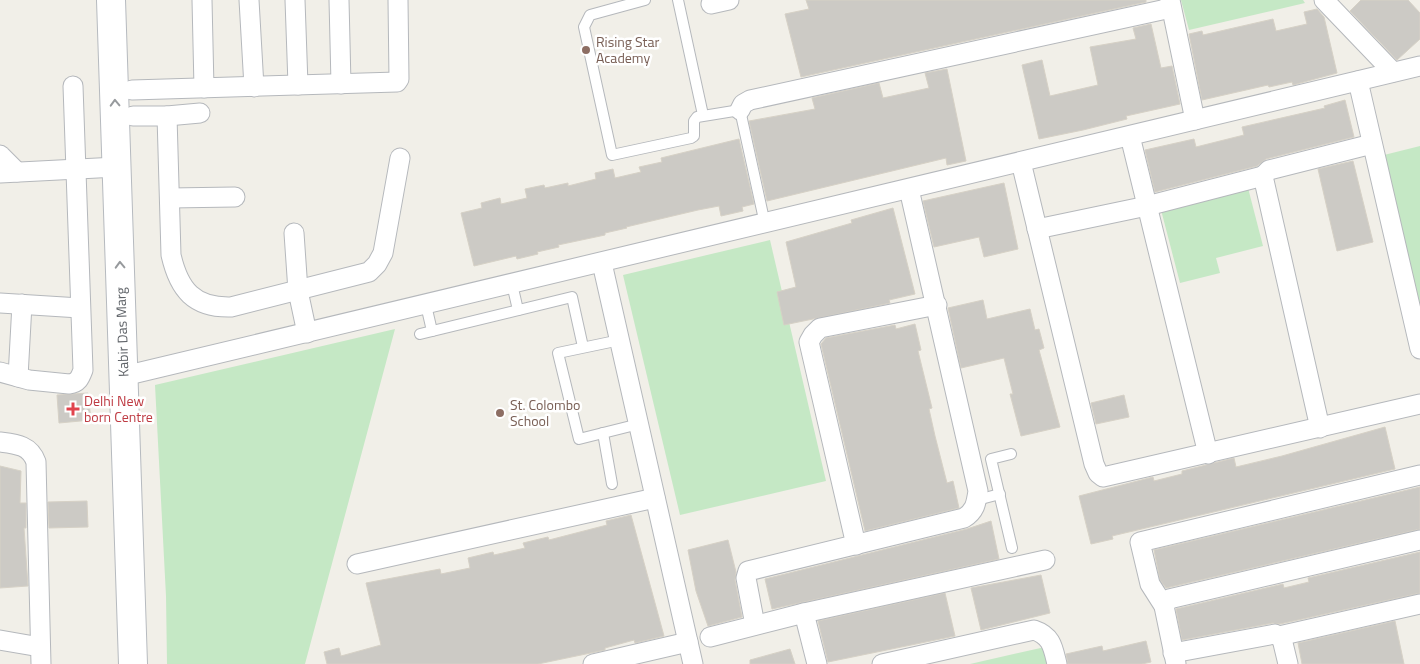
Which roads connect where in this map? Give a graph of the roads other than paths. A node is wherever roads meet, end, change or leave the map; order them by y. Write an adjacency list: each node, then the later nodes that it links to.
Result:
1 (111, 0): 31 (street, Kabir Das Marg, one-way to 1)
2 (129, 0): 20 (street, Kabir Das Marg)
3 (202, 0): 19 (street)
4 (249, 0): 18 (street)
5 (295, 0): 16 (street)
6 (340, 0): 15 (street)
7 (398, 0): 15 (street)
8 (645, 0): 23 (lane)
9 (678, 0): 23 (lane)
10 (1324, 0): 13 (street)
11 (1171, 4): 21 (street); 25 (street)
12 (1420, 66): 13 (street)
13 (1393, 72): 14 (street)
14 (1358, 81): 25 (street); 27 (street)
15 (342, 84): 16 (street)
16 (298, 85): 18 (street)
17 (73, 86): 32 (street)
18 (254, 87): 19 (street)
19 (204, 88): 20 (street)
20 (132, 103): 24 (street); 58 (street, Kabir Das Marg)
21 (740, 110): 23 (lane); 39 (lane)
22 (200, 112): 24 (street)
23 (703, 115)
24 (167, 116): 37 (street)
25 (1195, 120): 26 (street)
26 (1130, 136): 30 (street); 38 (street)
27 (1372, 144): 34 (street); 56 (street)
28 (0, 155): 33 (street)
29 (400, 158): 44 (street)
30 (1021, 162): 35 (street); 40 (street)
31 (117, 167): 32 (street); 58 (street, Kabir Das Marg, one-way to 31)
32 (76, 169): 33 (street); 49 (street)
33 (9, 172)
34 (1263, 176): 38 (street); 62 (street)
35 (909, 189): 39 (street); 48 (street)
36 (235, 197): 37 (street)
37 (170, 198): 44 (street)
38 (1147, 206): 40 (street); 66 (street)
39 (765, 224): 42 (street)
40 (1037, 228): 66 (street)
41 (294, 233): 44 (street)
42 (602, 263): 43 (street); 54 (street)
43 (512, 284): 47 (street); 50 (lane)
44 (298, 291): 52 (street)
45 (0, 303): 46 (street)
46 (22, 304): 49 (street); 59 (street)
47 (426, 305): 51 (lane); 52 (street)
48 (937, 305): 71 (street); 73 (street)
49 (80, 308): 59 (street)
50 (518, 310): 51 (lane); 55 (lane)
51 (432, 331): 53 (lane)
52 (307, 333): 58 (street)
53 (420, 334)
54 (620, 340): 55 (lane); 61 (street)
55 (583, 347): 63 (lane)
56 (1420, 349)
57 (0, 372): 59 (street)
58 (132, 374): 87 (street, Kabir Das Marg); 88 (street, Kabir Das Marg)
59 (18, 377)
60 (1420, 404): 62 (street)
61 (639, 424): 63 (lane); 70 (street)
62 (1320, 428): 66 (street)
63 (603, 433): 68 (lane)
64 (0, 442): 84 (street)
65 (1011, 454): 69 (lane)
66 (1208, 454)
67 (1420, 475): 78 (street)
68 (612, 484)
69 (1000, 494): 71 (lane); 74 (lane)
70 (655, 498): 76 (street); 82 (street)
71 (977, 500): 73 (street)
72 (1420, 540): 78 (street)
73 (856, 545): 80 (street)
74 (1012, 548)
75 (1045, 560): 79 (street)
76 (357, 564)
77 (1420, 604): 81 (street)
78 (1164, 606): 86 (street)
79 (804, 613): 80 (street); 91 (street)
80 (755, 625): 82 (street)
81 (1279, 636): 86 (street); 94 (street)
82 (699, 639): 89 (street); 90 (street)
83 (0, 640): 84 (street)
84 (41, 655)
85 (924, 659): 92 (street); 93 (street)
86 (1174, 659)
87 (133, 664)
88 (150, 664)
89 (593, 664)
90 (693, 664)
91 (817, 664)
92 (882, 664)
93 (1057, 664)
94 (1288, 664)

